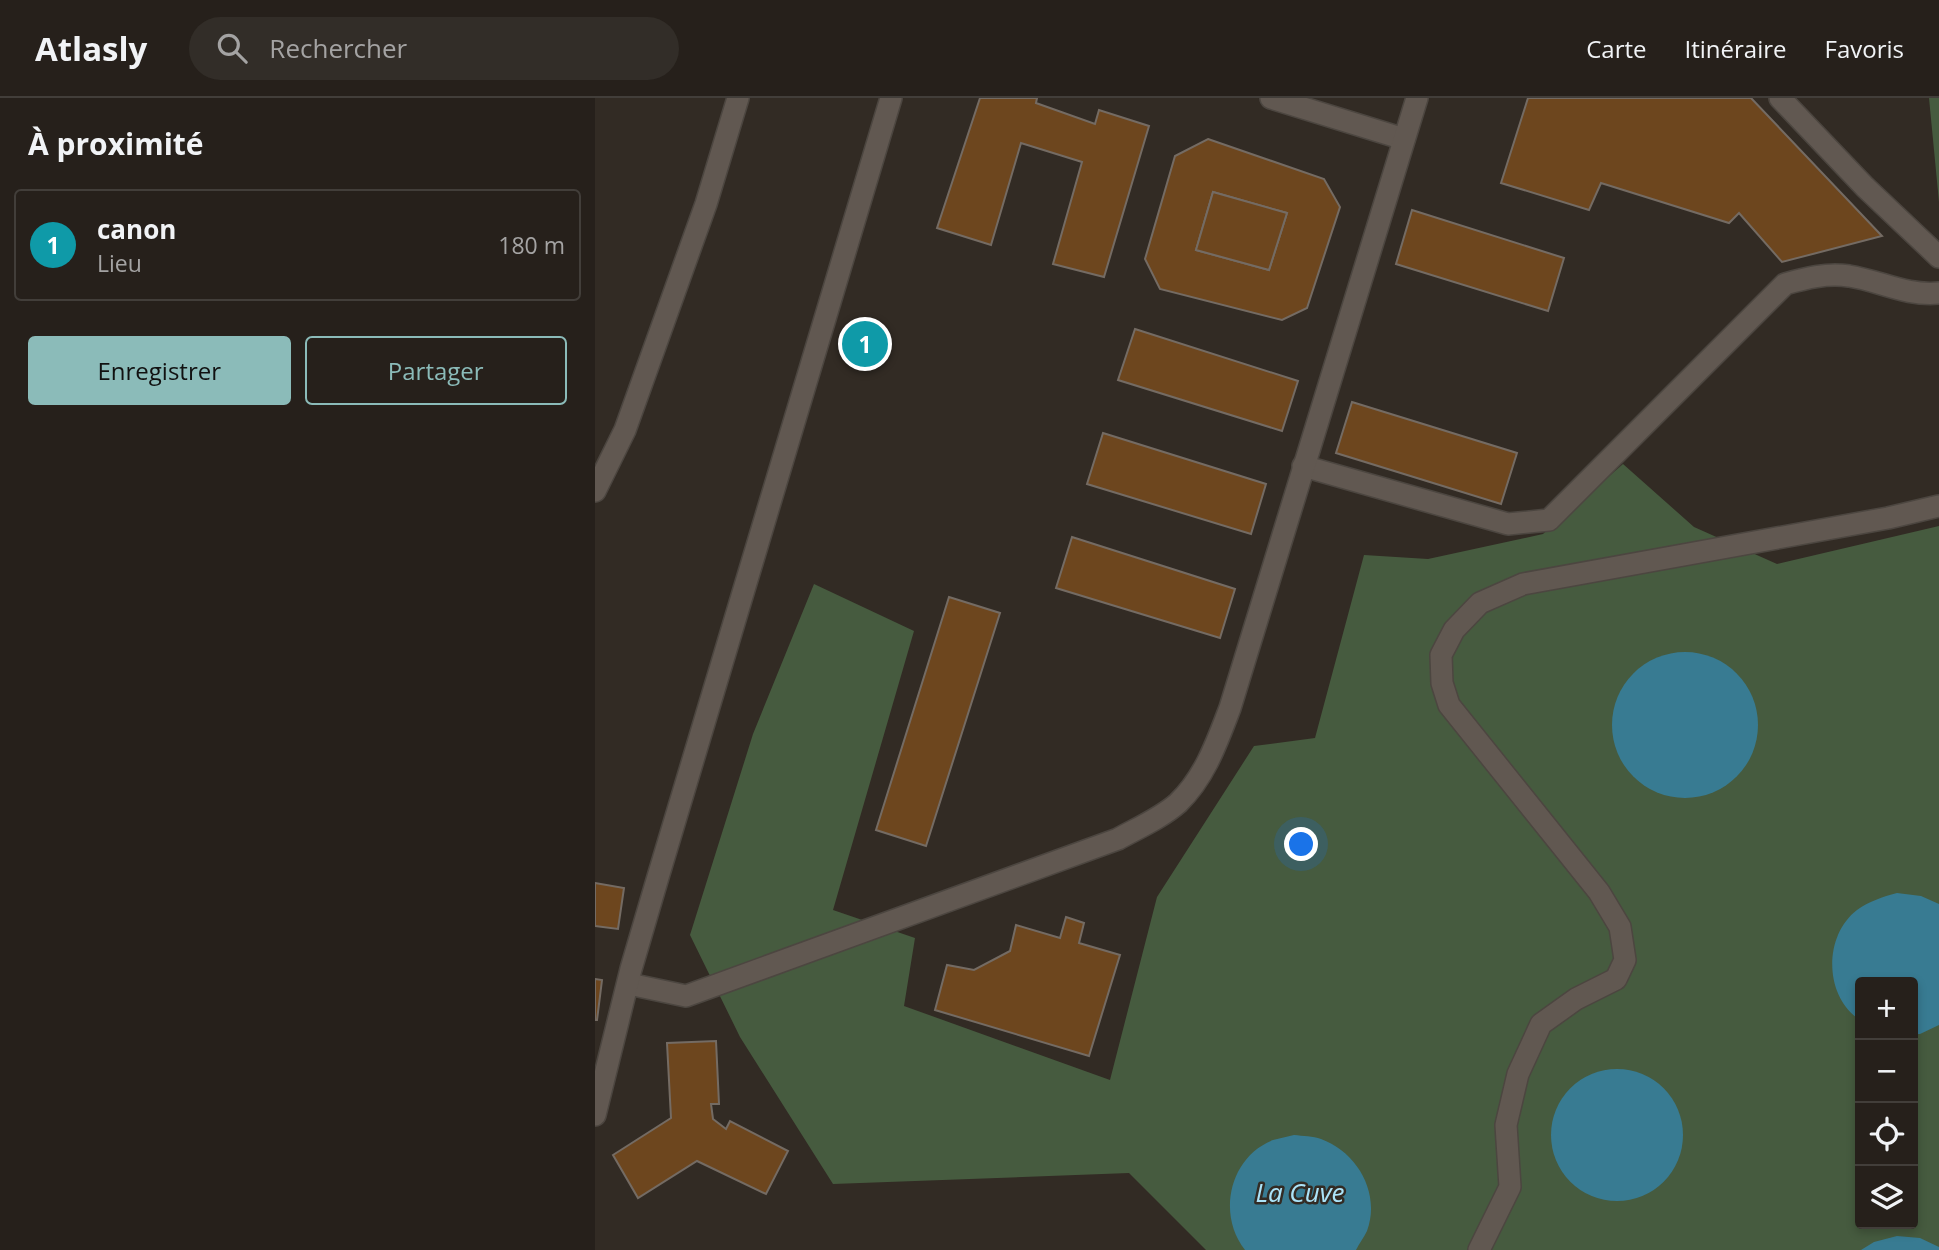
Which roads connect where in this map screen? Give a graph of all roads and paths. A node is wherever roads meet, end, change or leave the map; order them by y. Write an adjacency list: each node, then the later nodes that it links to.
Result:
1 (738, 98): 10 (street)
2 (891, 98): 12 (street)
3 (1271, 98): 6 (street)
4 (1417, 98): 6 (street)
5 (1780, 98): 7 (street)
6 (1404, 139): 9 (street)
7 (1939, 257)
8 (1939, 293): 9 (street)
9 (1304, 467): 12 (street)
10 (595, 491)
11 (1939, 506): 14 (street)
12 (629, 984): 13 (street)
13 (595, 1115)
14 (1479, 1250)

